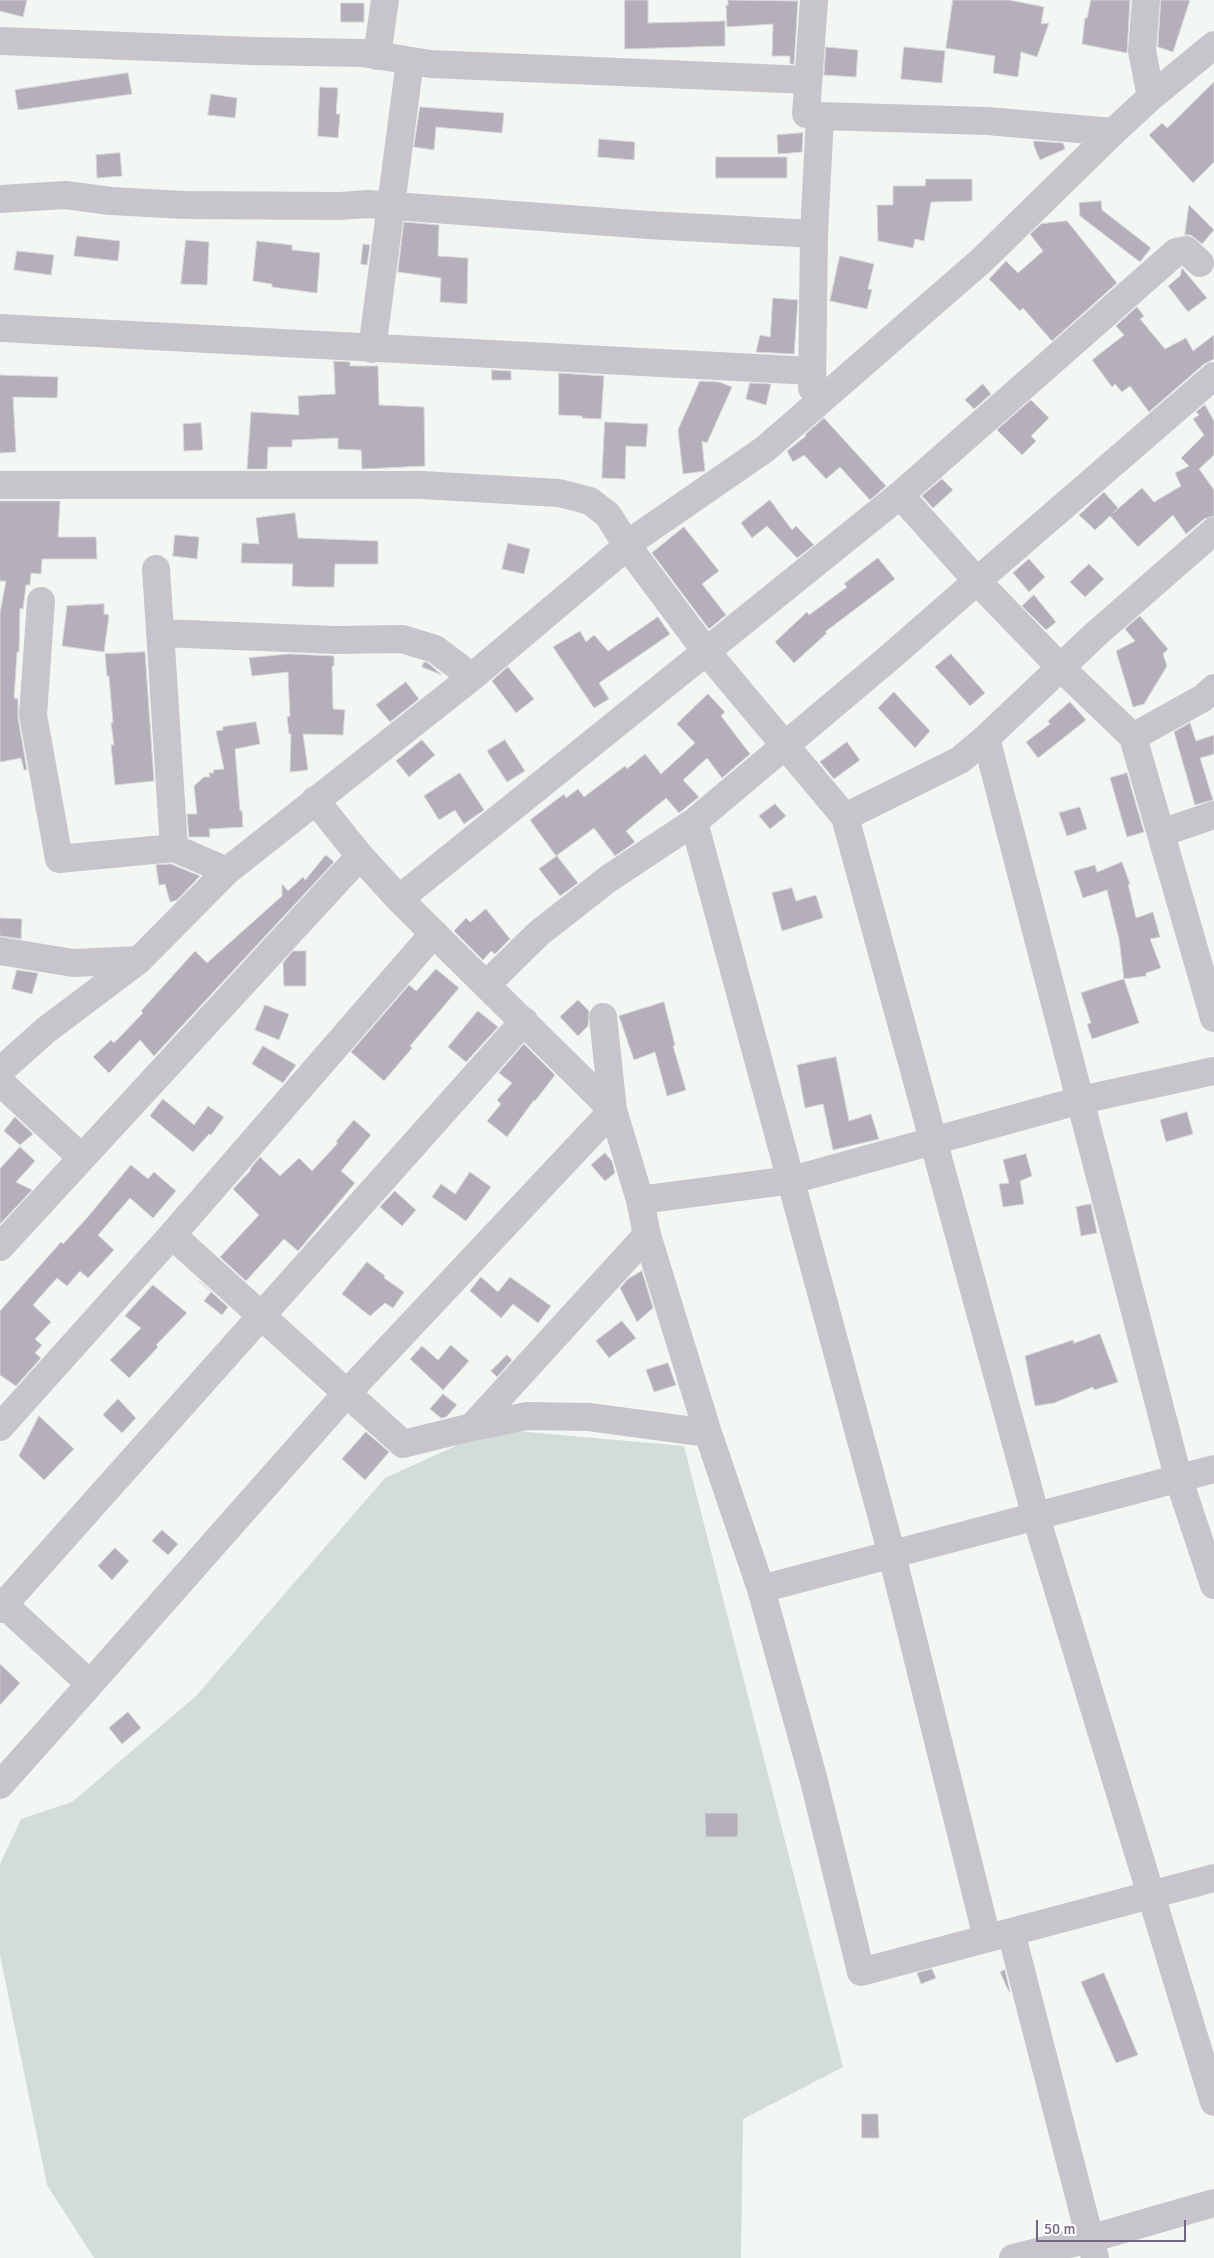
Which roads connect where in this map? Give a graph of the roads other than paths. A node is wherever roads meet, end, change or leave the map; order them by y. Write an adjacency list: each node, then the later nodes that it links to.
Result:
1 (385, 0): 6 (street)
2 (814, 0): 8 (street)
3 (1146, 0): 9 (street)
4 (0, 41): 6 (street)
5 (1214, 45): 9 (street)
6 (377, 56): 7 (street)
7 (410, 61): 8 (street); 13 (street)
8 (808, 80): 10 (street)
9 (1152, 97): 11 (street)
10 (820, 116): 11 (street); 14 (street)
11 (1113, 132): 20 (street)
12 (0, 199): 13 (street)
13 (390, 206): 14 (street); 17 (street)
14 (814, 234): 18 (street)
15 (1210, 263): 22 (street)
16 (0, 328): 17 (street)
17 (372, 349): 18 (street)
18 (812, 371): 20 (street)
19 (1214, 376): 26 (street)
20 (812, 408): 24 (street)
21 (0, 485): 24 (street)
22 (900, 495): 26 (street); 29 (street)
23 (1214, 531): 30 (street)
24 (628, 547): 29 (street); 31 (street)
25 (156, 570): 28 (street)
26 (977, 581): 30 (street); 35 (street)
27 (41, 601): 41 (street)
28 (160, 633): 31 (street); 41 (street)
29 (705, 650): 35 (street); 44 (street)
30 (1060, 667): 33 (street); 34 (street)
31 (472, 677): 36 (street)
32 (1214, 688): 34 (street)
33 (986, 738): 38 (street); 55 (street)
34 (1133, 738): 40 (street)
35 (784, 746): 38 (street); 39 (street)
36 (315, 800): 42 (street); 43 (street)
37 (1214, 815): 40 (street)
38 (845, 817): 57 (street)
39 (694, 822): 48 (street); 59 (street)
40 (1161, 833): 50 (street)
41 (174, 848): 43 (street)
42 (360, 856): 44 (street); 58 (street)
43 (227, 872): 47 (street)
44 (399, 899): 45 (street)
45 (434, 933): 48 (street); 62 (street)
46 (0, 951): 47 (street)
47 (139, 960): 52 (street)
48 (486, 985): 51 (street)
49 (603, 1018): 56 (street)
50 (1214, 1018)
51 (524, 1021): 56 (street); 64 (street)
52 (0, 1071)
53 (1214, 1071): 55 (street)
54 (0, 1082): 58 (street)
55 (1081, 1100): 57 (street); 70 (street)
56 (613, 1110): 60 (street); 65 (street)
57 (934, 1141): 59 (street); 71 (street)
58 (82, 1158): 63 (street)
59 (792, 1180): 60 (street); 72 (street)
60 (640, 1200): 61 (street)
61 (647, 1235): 67 (street); 68 (street)
62 (172, 1236): 64 (street); 66 (street)
63 (0, 1247)
64 (261, 1315): 65 (street); 75 (street)
65 (347, 1393): 67 (street); 76 (street)
66 (0, 1427)
67 (472, 1427): 68 (street)
68 (708, 1433): 74 (street)
69 (1214, 1469): 70 (street)
70 (1178, 1477): 71 (street); 73 (street)
71 (1036, 1517): 72 (street); 79 (street)
72 (892, 1555): 74 (street); 80 (street)
73 (1214, 1585)
74 (761, 1589): 80 (street)
75 (1, 1605): 76 (street)
76 (90, 1684): 77 (street)
77 (0, 1785)
78 (1214, 1878): 79 (street)
79 (1152, 1894): 80 (street); 81 (street)
80 (999, 1935): 83 (street)
81 (1214, 2102)
82 (1214, 2203): 83 (street)
83 (1092, 2249): 84 (street)
84 (1013, 2258)

